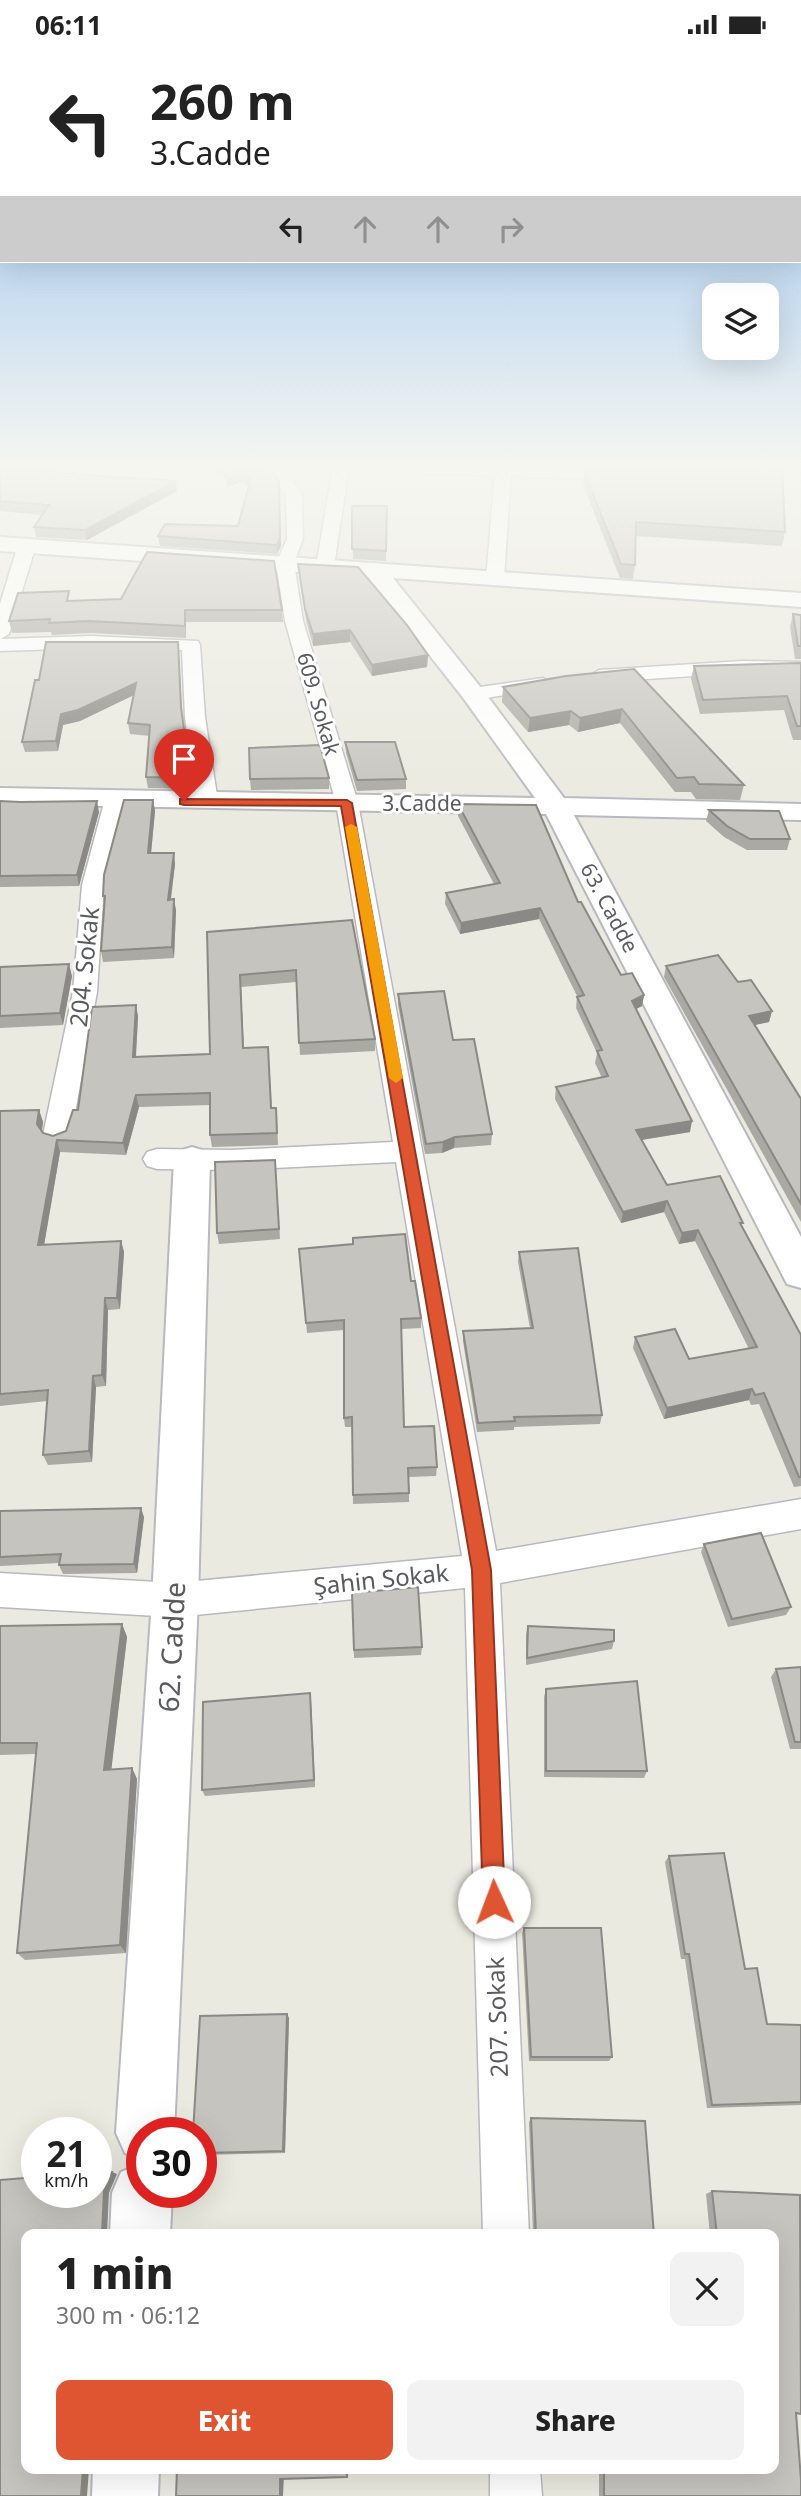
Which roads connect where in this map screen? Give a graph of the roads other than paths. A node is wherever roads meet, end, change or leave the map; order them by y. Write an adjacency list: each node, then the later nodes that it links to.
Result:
1 (16, 581): 6 (street)
2 (288, 581): 15 (street, 609. Sokak)
3 (384, 581): 11 (street, 63. Cadde)
4 (527, 581): 5 (street)
5 (801, 600)
6 (0, 634)
7 (0, 645): 14 (street)
8 (801, 668): 9 (street)
9 (585, 678)
10 (560, 681): 11 (street)
11 (473, 694): 16 (street, 63. Cadde)
12 (0, 796): 13 (street, 3.Cadde)
13 (116, 799): 14 (street, 3.Cadde); 18 (street, 204. Sokak)
14 (206, 802): 15 (street, 3.Cadde)
15 (347, 803): 16 (street, 3.Cadde); 19 (street, 207. Sokak)
16 (555, 805): 17 (street, 3.Cadde); 21 (street, 63. Cadde)
17 (801, 812)
18 (57, 1135)
19 (410, 1151): 20 (street); 23 (street, 207. Sokak)
20 (174, 1159): 25 (street, 62. Cadde)
21 (801, 1273)
22 (801, 1514): 23 (street, Şahin Sokak)
23 (482, 1570): 25 (street, Şahin Sokak); 29 (street, 207. Sokak)
24 (0, 1590): 25 (street, Şahin Sokak)
25 (175, 1601): 26 (street, 62. Cadde)
26 (146, 2117)
27 (141, 2208): 28 (street)
28 (139, 2229)
29 (506, 2229)
30 (126, 2474): 32 (street)
31 (514, 2474): 33 (street)
32 (125, 2496)
33 (516, 2496)

